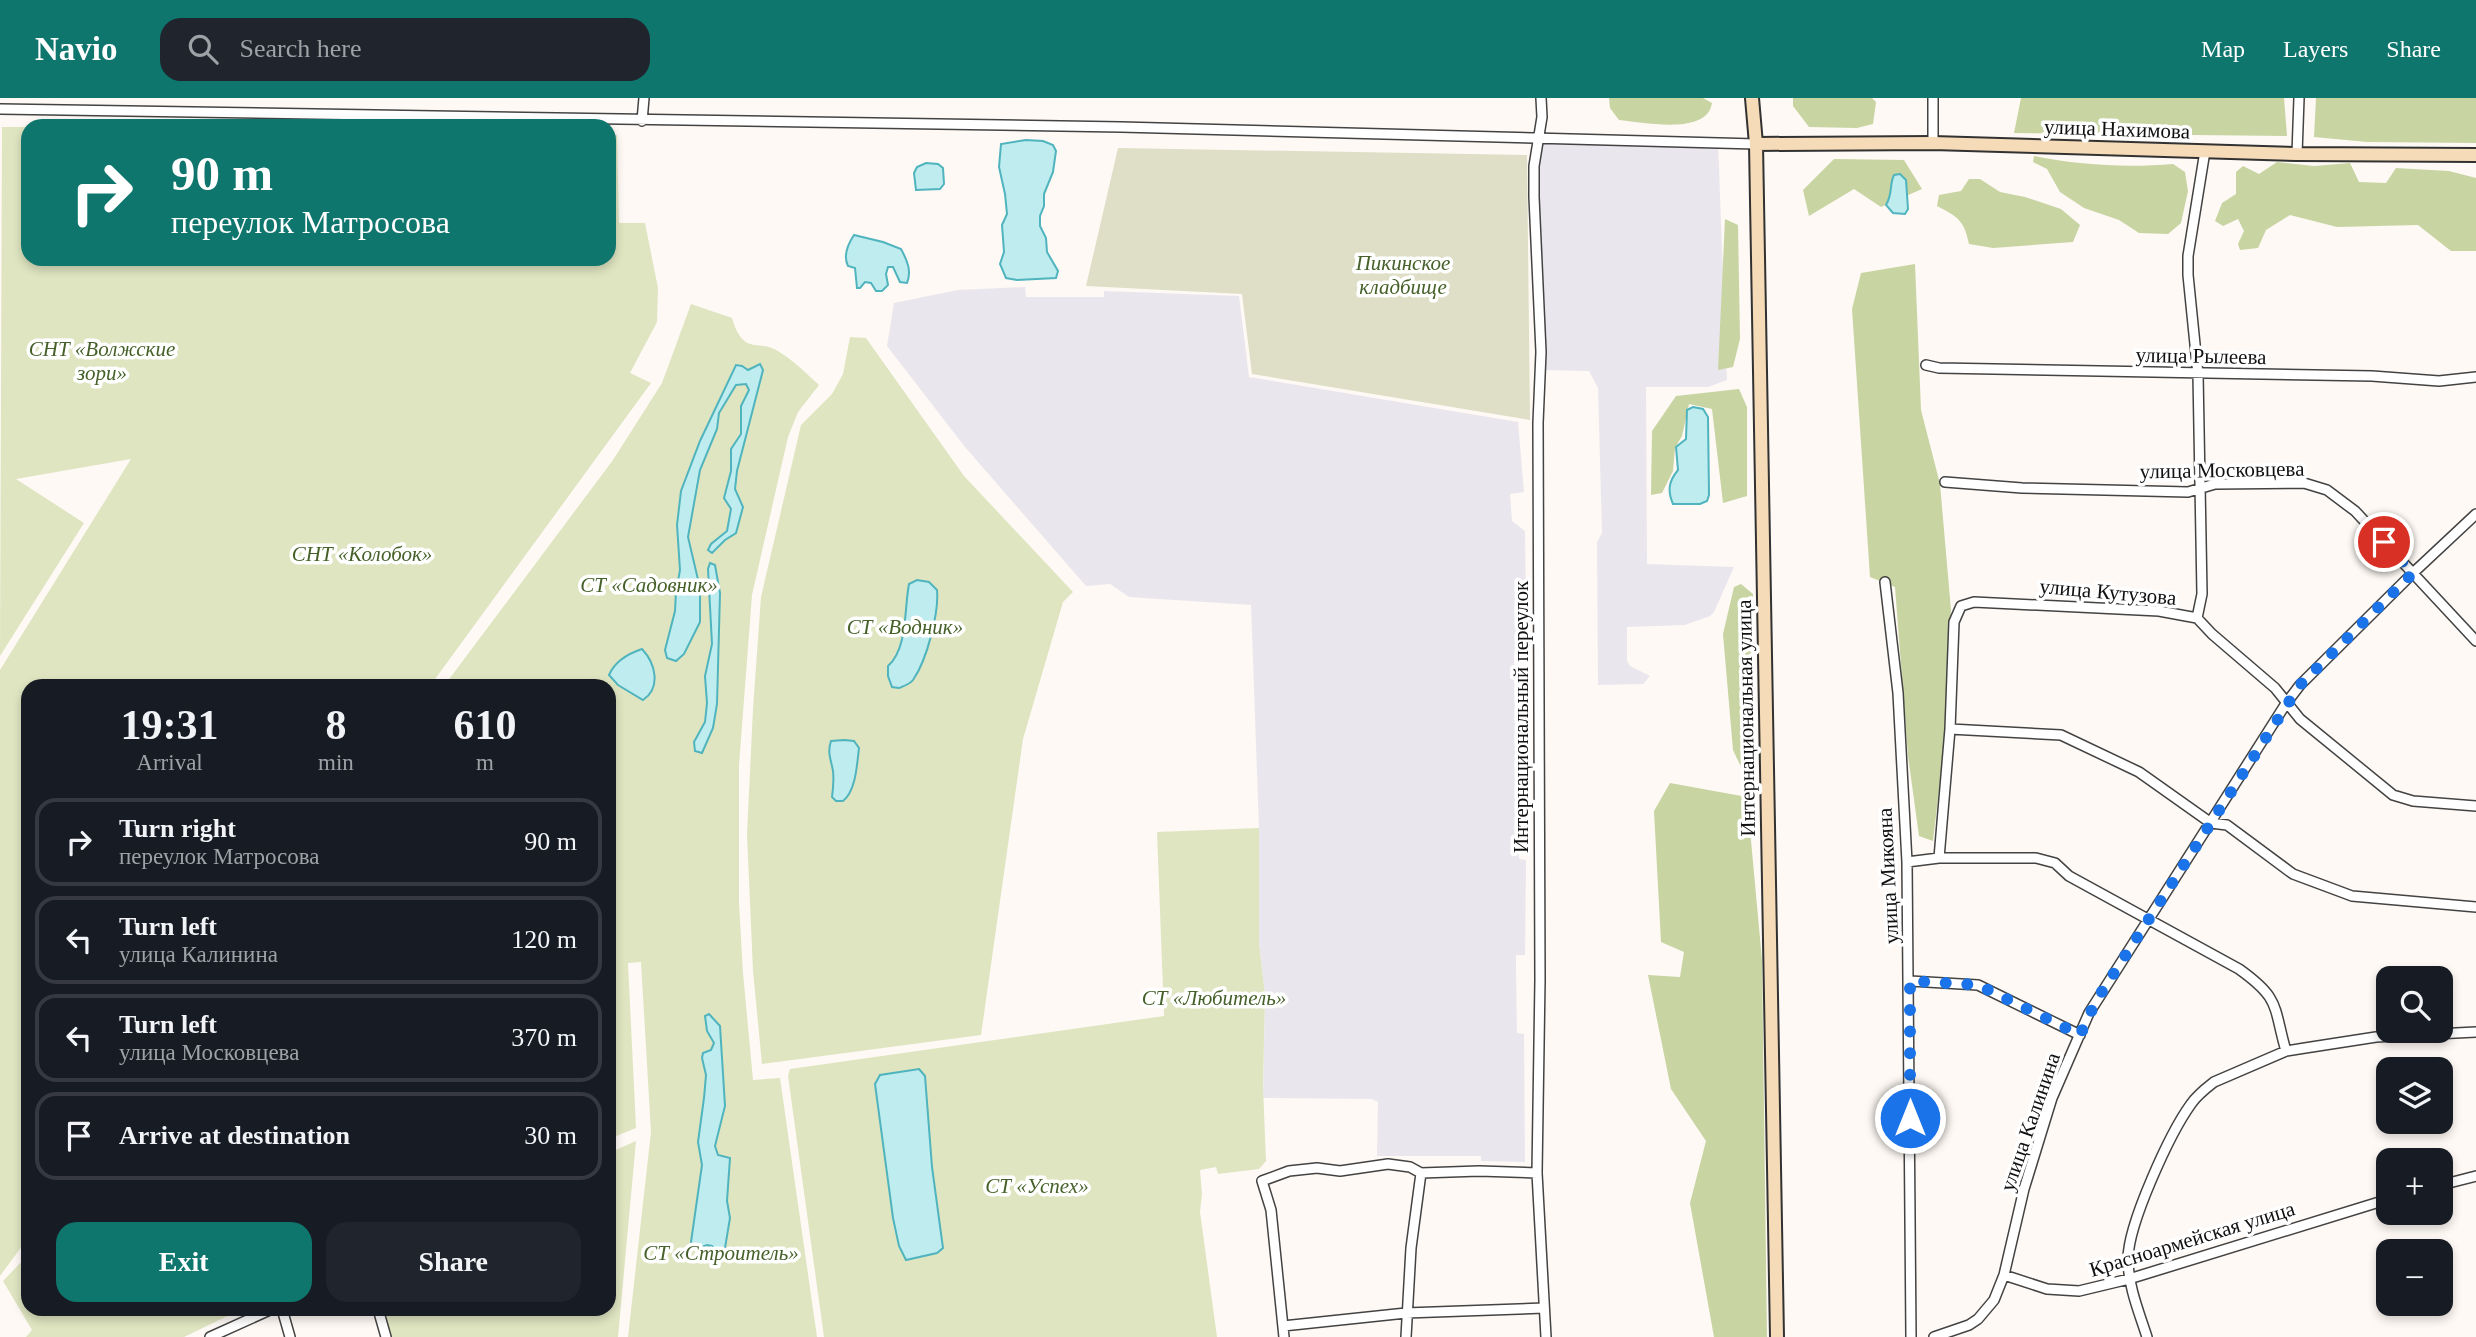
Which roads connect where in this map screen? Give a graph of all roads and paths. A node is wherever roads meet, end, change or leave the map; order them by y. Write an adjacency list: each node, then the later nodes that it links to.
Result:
1 (645, 98): 9 (street)
2 (1541, 98): 10 (street, Интернациональный переулок)
3 (1752, 98): 11 (main road, Интернациональная улица)
4 (1933, 98): 12 (street)
5 (2299, 98): 14 (street)
6 (0, 109): 7 (street)
7 (535, 119)
8 (616, 121): 9 (street)
9 (642, 121): 10 (street)
10 (1540, 140): 11 (street); 39 (street, Интернациональный переулок)
11 (1756, 144): 12 (main road, улица Нахимова); 57 (main road, Интернациональная улица)
12 (1933, 144): 13 (main road, улица Нахимова)
13 (2205, 151): 14 (main road, улица Нахимова); 17 (street)
14 (2297, 153): 15 (main road, улица Нахимова)
15 (2476, 155)
16 (1926, 365): 17 (street, улица Рылеева)
17 (2198, 374): 18 (street, улица Рылеева); 20 (street)
18 (2476, 377)
19 (1945, 482): 20 (street, улица Московцева)
20 (2201, 489): 22 (street, улица Московцева); 24 (street)
21 (2476, 514): 22 (street, улица Калинина)
22 (2413, 573): 25 (street, улица Московцева); 26 (street, улица Калинина)
23 (1885, 582): 31 (street, улица Микояна)
24 (2197, 618): 26 (street, улица Кутузова); 27 (street, улица Кутузова)
25 (2476, 641)
26 (2287, 702): 28 (street, улица Кутузова); 29 (street, улица Калинина)
27 (1950, 729): 29 (street); 30 (street)
28 (2476, 806)
29 (2211, 823): 32 (street); 33 (street, улица Калинина)
30 (1939, 858): 31 (street); 33 (street)
31 (1907, 862): 34 (street, улица Микояна)
32 (2476, 907)
33 (2148, 921): 36 (street, улица Калинина); 37 (street)
34 (1910, 981): 36 (street); 58 (street, улица Микояна)
35 (2476, 1032): 37 (street)
36 (2080, 1035): 43 (street, улица Калинина)
37 (2286, 1051): 44 (street)
38 (1421, 1173): 39 (street); 46 (street); 50 (street)
39 (1537, 1173): 45 (street, Интернациональный переулок)
40 (2476, 1176): 41 (street)
41 (2453, 1182)
42 (2376, 1203): 44 (street, Красноармейская улица)
43 (2004, 1275): 44 (street, Красноармейская улица); 59 (street, улица Калинина)
44 (2129, 1279): 60 (street)
45 (1544, 1308): 46 (street); 56 (street, Интернациональный переулок)
46 (1406, 1313): 50 (street); 55 (street)
47 (256, 1316): 51 (street)
48 (284, 1316): 52 (street)
49 (380, 1316): 53 (street)
50 (1283, 1326): 54 (street)
51 (210, 1337)
52 (290, 1337)
53 (386, 1337)
54 (1284, 1337)
55 (1406, 1337)
56 (1546, 1337)
57 (1777, 1337)
58 (1911, 1337)
59 (1934, 1337)
60 (2147, 1337)

